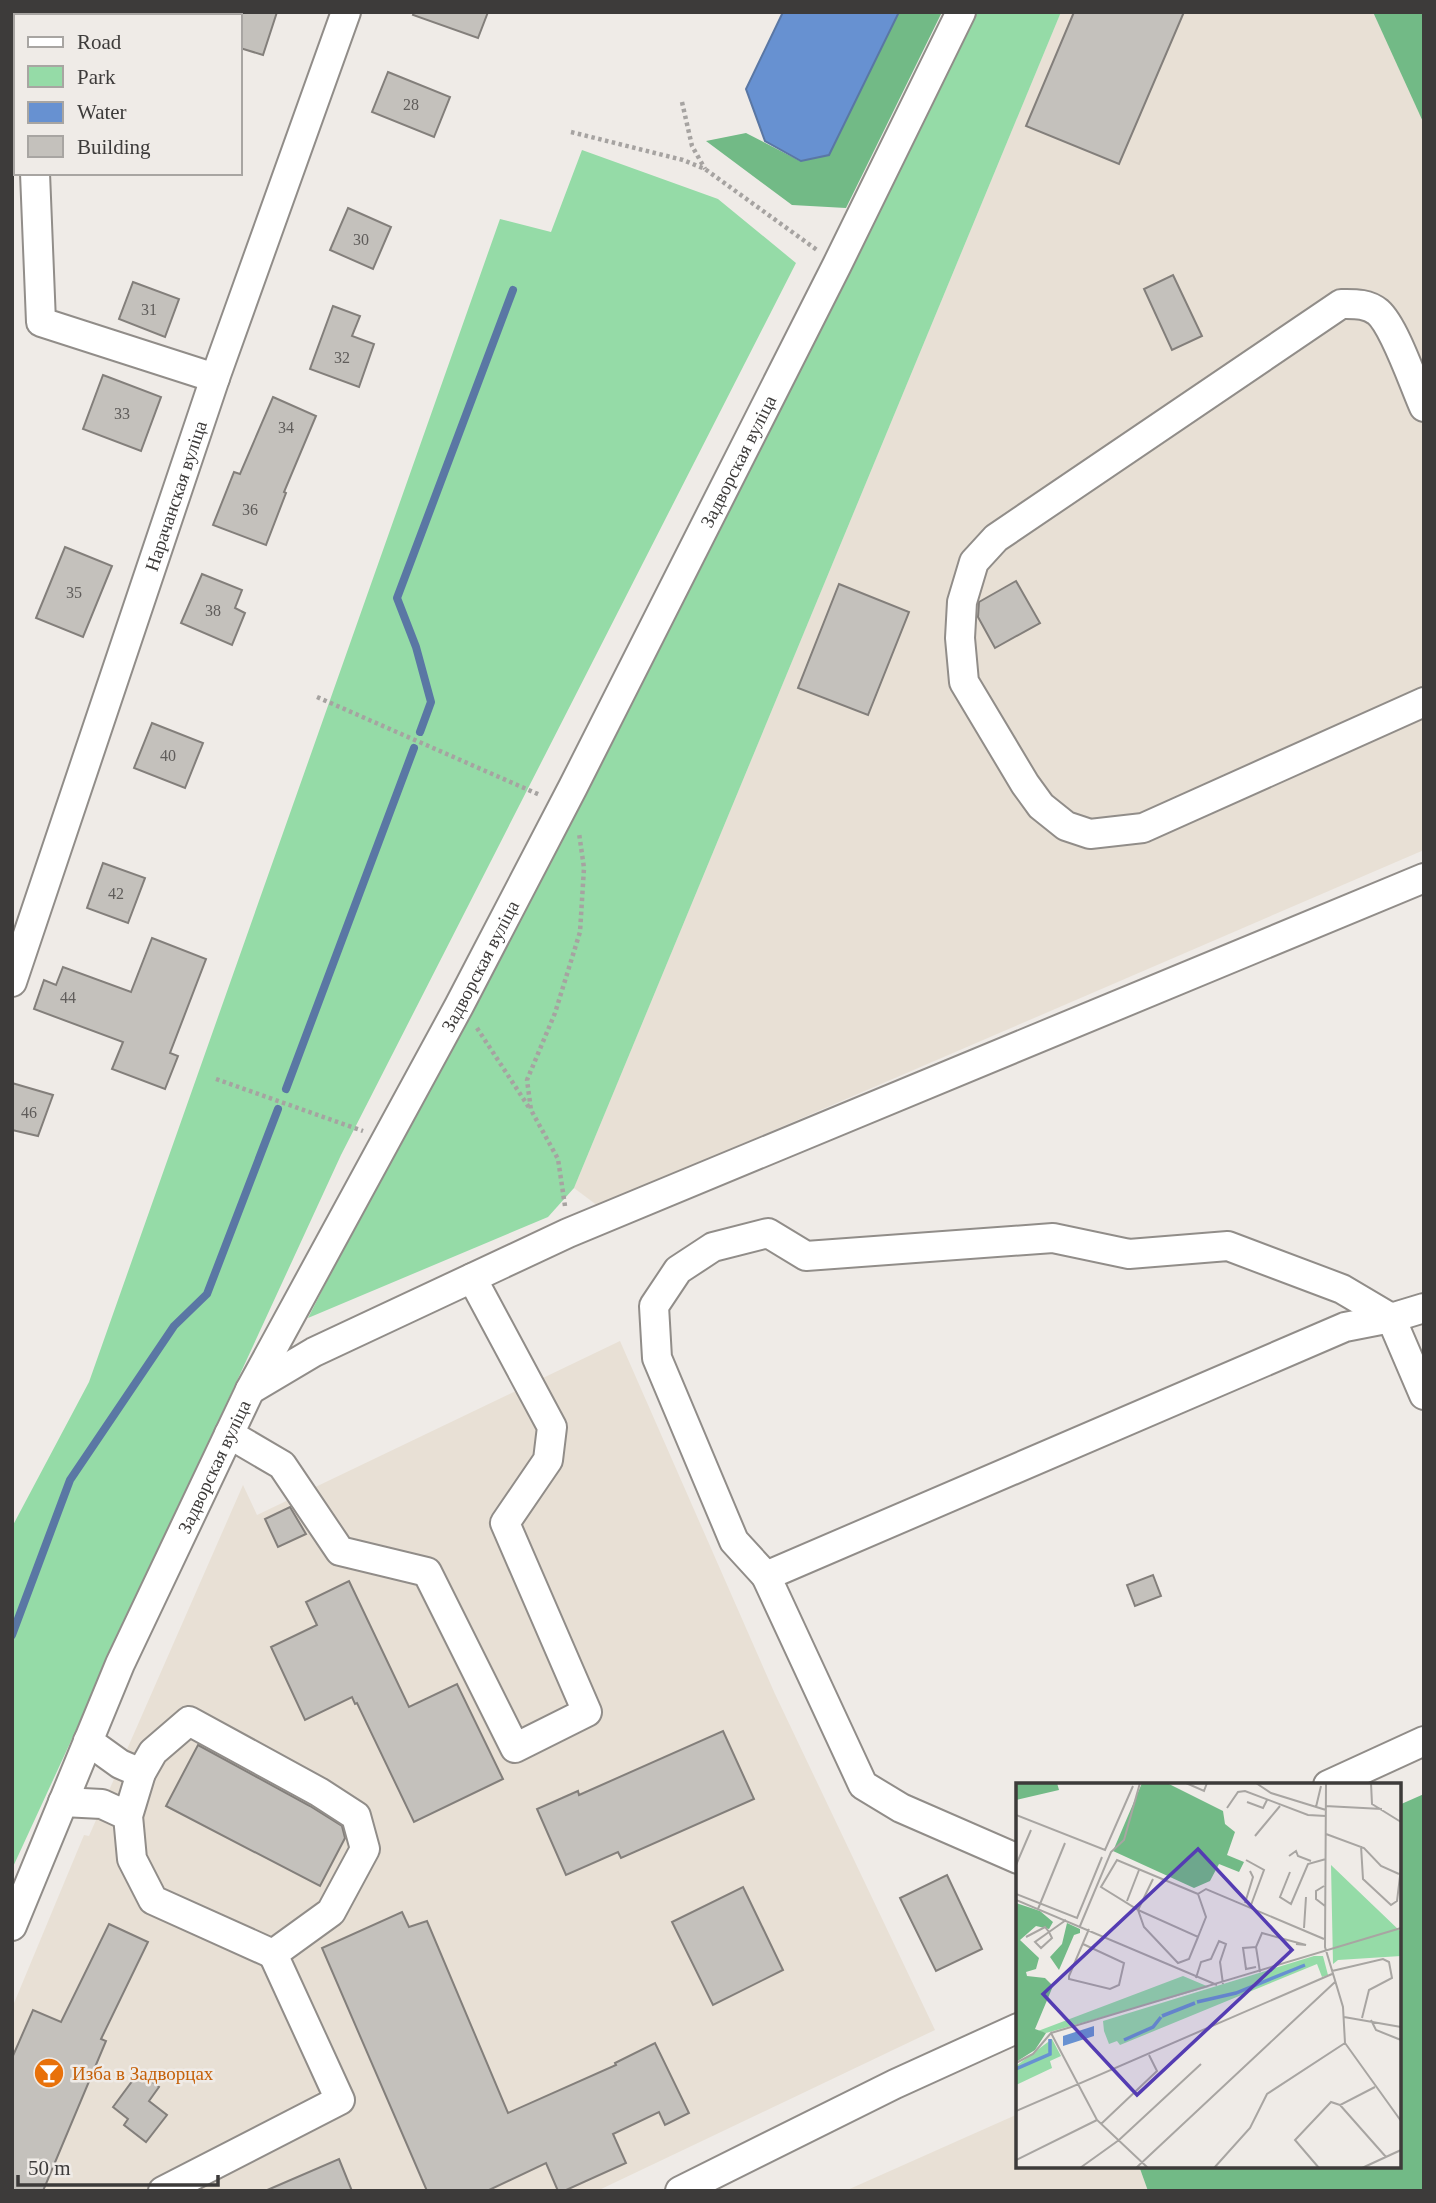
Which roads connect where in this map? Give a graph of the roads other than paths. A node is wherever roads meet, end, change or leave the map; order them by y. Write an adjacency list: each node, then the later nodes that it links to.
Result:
1 (346, 12): 4 (street, Нарачанская вуліца)
2 (961, 12): 12 (street, Задворская вуліца)
3 (35, 175): 4 (street)
4 (215, 378): 8 (street, Нарачанская вуліца)
5 (1424, 408): 6 (street)
6 (1424, 702)
7 (1424, 878): 9 (street)
8 (12, 982)
9 (472, 1278): 12 (street); 14 (street)
10 (1424, 1308): 11 (street)
11 (1391, 1318): 13 (street); 15 (street); 15 (street)
12 (250, 1390): 14 (street, Задворская вуліца)
13 (1424, 1395)
14 (229, 1434): 16 (street, Задворская вуліца)
15 (766, 1576): 22 (street)
16 (88, 1741): 18 (street); 20 (street, Задворская вуліца)
17 (1424, 1741): 19 (street)
18 (141, 1773): 21 (street); 24 (street)
19 (1332, 1783)
20 (63, 1802): 21 (street); 23 (street, Задворская вуліца)
21 (128, 1816): 24 (street)
22 (1016, 1859)
23 (12, 1926)
24 (273, 1954): 27 (street)
25 (1016, 2029): 26 (street)
26 (693, 2188)
27 (163, 2191)

